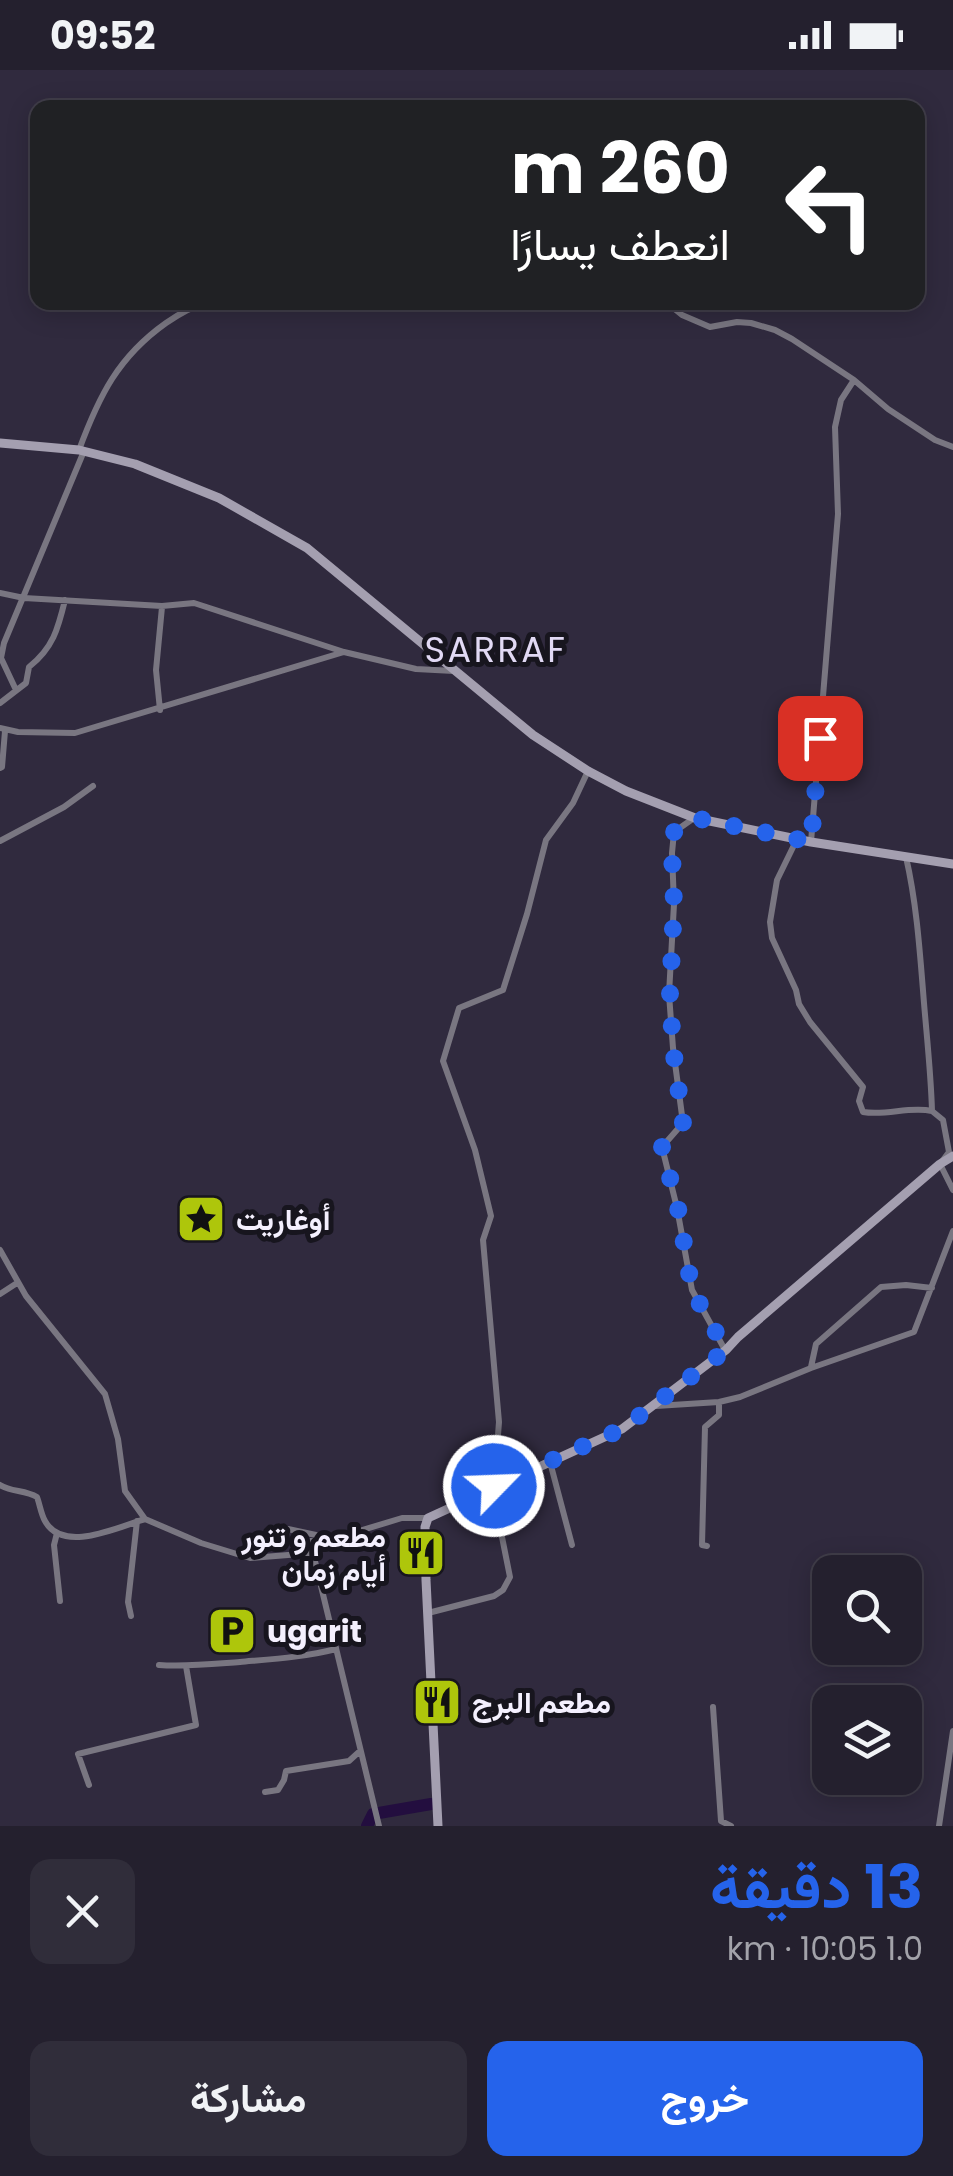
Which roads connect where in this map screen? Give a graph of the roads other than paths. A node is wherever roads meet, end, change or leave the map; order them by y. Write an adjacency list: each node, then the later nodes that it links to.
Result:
1 (188, 310): 6 (street)
2 (677, 310): 3 (street)
3 (854, 380): 5 (street); 23 (street)
4 (0, 443): 6 (main road)
5 (953, 447)
6 (81, 450): 8 (street); 12 (main road)
7 (0, 593): 8 (street)
8 (24, 598): 9 (street); 13 (street)
9 (65, 600): 10 (street); 13 (street)
10 (162, 606): 11 (street); 15 (street)
11 (344, 652): 12 (street); 15 (street)
12 (457, 671): 18 (main road)
13 (16, 690): 14 (street)
14 (0, 703)
15 (160, 710): 16 (street)
16 (2, 729): 17 (street)
17 (0, 768)
18 (588, 771): 20 (main road); 41 (street)
19 (93, 786): 22 (street)
20 (695, 818): 21 (main road); 35 (street)
21 (797, 838): 23 (main road); 26 (street)
22 (0, 841)
23 (811, 842): 24 (main road)
24 (905, 856): 25 (main road); 26 (street)
25 (953, 864)
26 (932, 1111): 28 (street)
27 (953, 1156): 28 (main road)
28 (940, 1164): 29 (street); 35 (main road)
29 (953, 1190)
30 (953, 1231): 33 (street)
31 (0, 1250): 32 (street)
32 (17, 1282): 34 (street); 43 (street)
33 (932, 1288): 36 (street); 36 (street)
34 (0, 1294)
35 (726, 1350): 38 (main road)
36 (810, 1368): 37 (street)
37 (719, 1402): 38 (street); 47 (street)
38 (654, 1406): 39 (main road)
39 (550, 1462): 41 (main road); 46 (street)
40 (0, 1484): 44 (street)
41 (494, 1486): 42 (main road); 51 (street)
42 (428, 1518): 48 (street); 51 (main road)
43 (141, 1520): 44 (street); 49 (street); 52 (street)
44 (57, 1533): 50 (street)
45 (258, 1544): 49 (street)
46 (572, 1545)
47 (707, 1546)
48 (313, 1553): 49 (street); 53 (street)
49 (301, 1554)
50 (60, 1601)
51 (428, 1613): 63 (main road)
52 (131, 1616)
53 (336, 1650): 55 (street); 59 (street)
54 (159, 1665): 55 (street)
55 (186, 1666): 60 (street)
56 (713, 1707): 64 (street)
57 (953, 1731): 58 (street)
58 (952, 1742): 65 (street)
59 (361, 1750): 61 (street); 62 (street)
60 (89, 1785)
61 (264, 1792)
62 (379, 1826)
63 (438, 1826)
64 (730, 1826)
65 (939, 1826)

